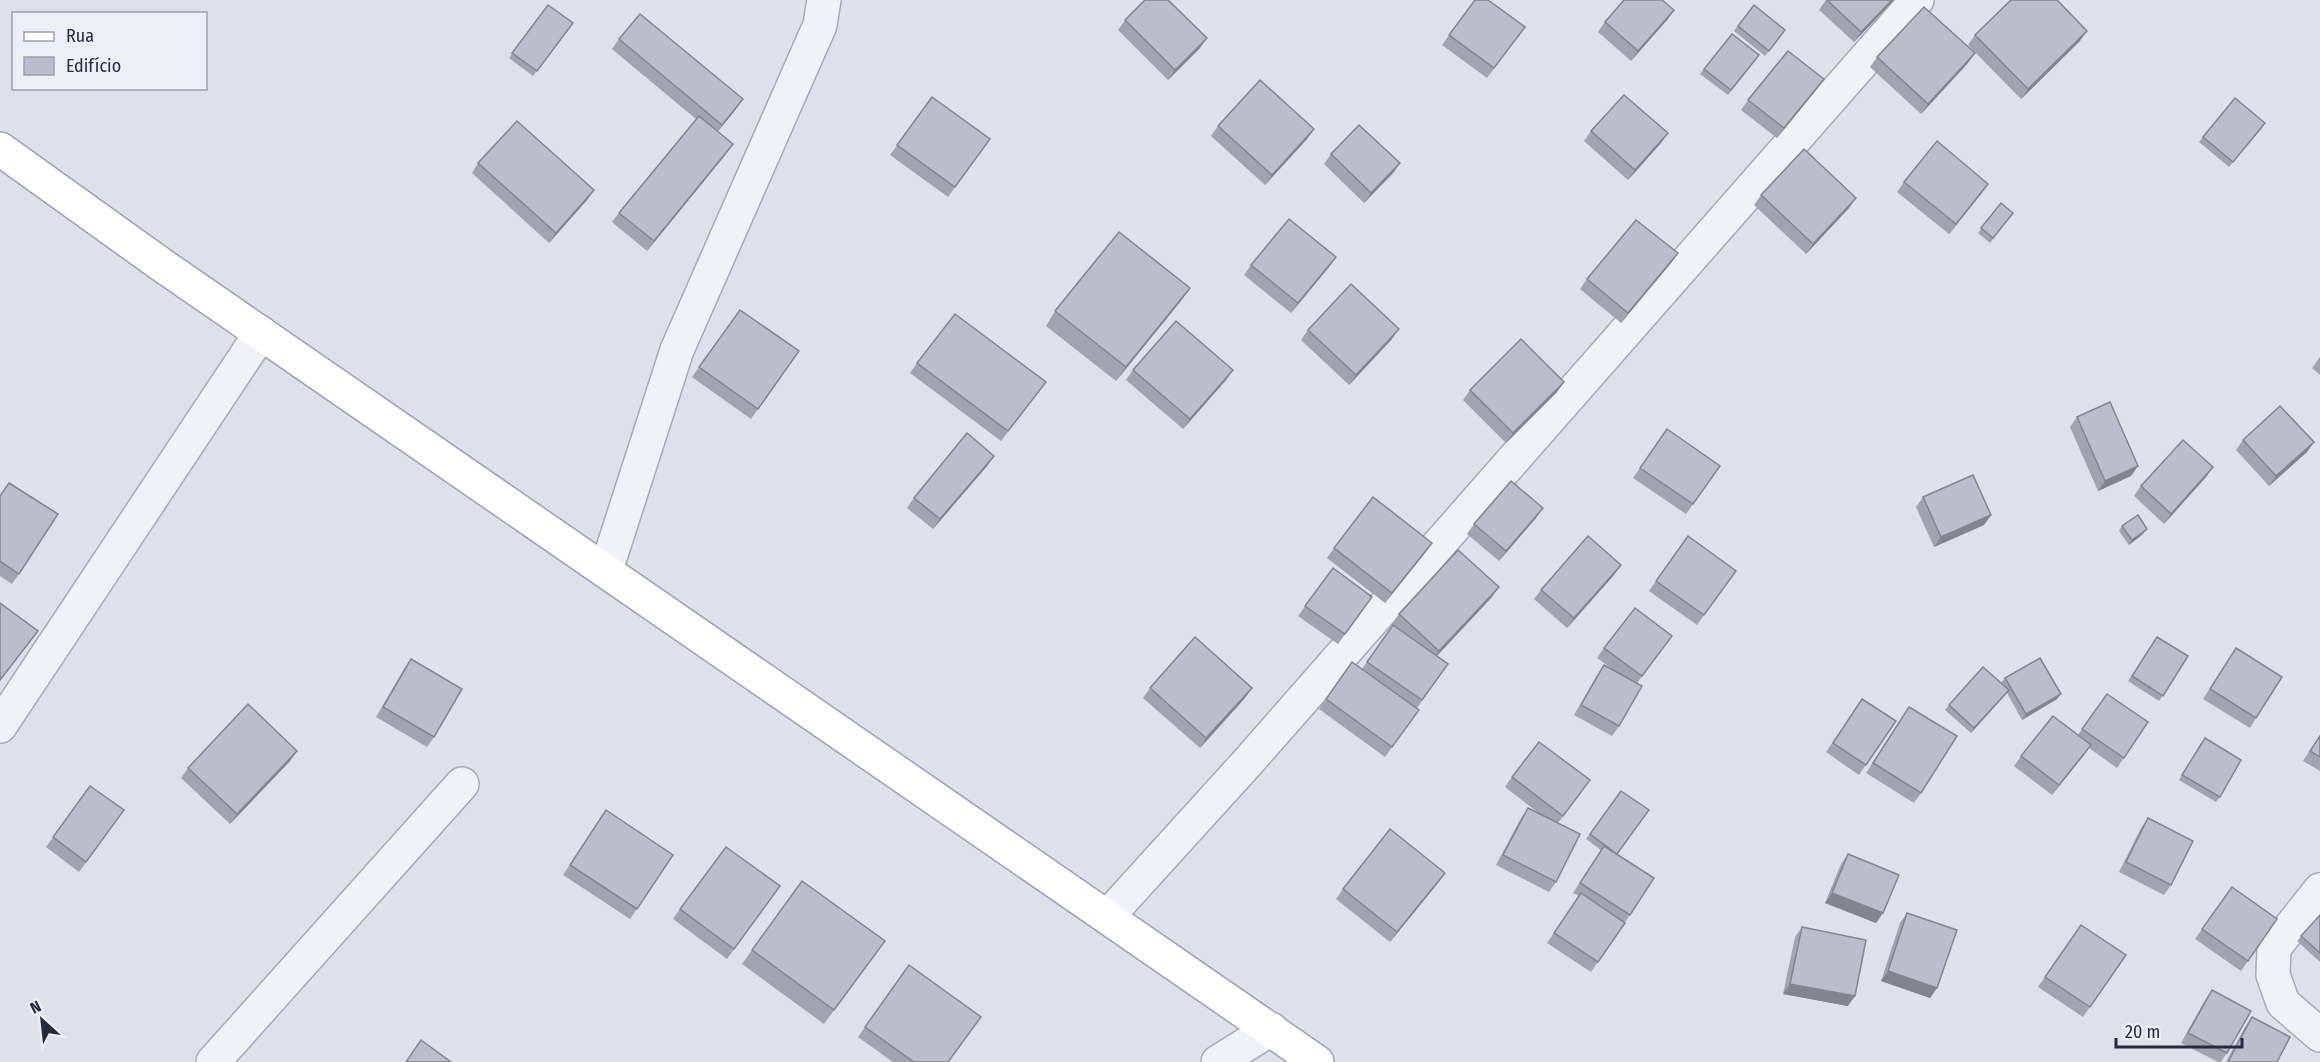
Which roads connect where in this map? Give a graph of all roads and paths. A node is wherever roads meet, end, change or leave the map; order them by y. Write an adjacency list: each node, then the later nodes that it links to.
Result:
1 (824, 0): 5 (street)
2 (1917, 0): 9 (street)
3 (0, 149): 4 (main road)
4 (261, 333): 5 (main road); 6 (street)
5 (606, 570): 9 (main road)
6 (0, 726)
7 (462, 784): 12 (street)
8 (2320, 890): 11 (street)
9 (1108, 916): 10 (main road)
10 (1271, 1029): 13 (street); 14 (main road)
11 (2320, 1035)
12 (213, 1062)
13 (1218, 1062)
14 (1317, 1062)

